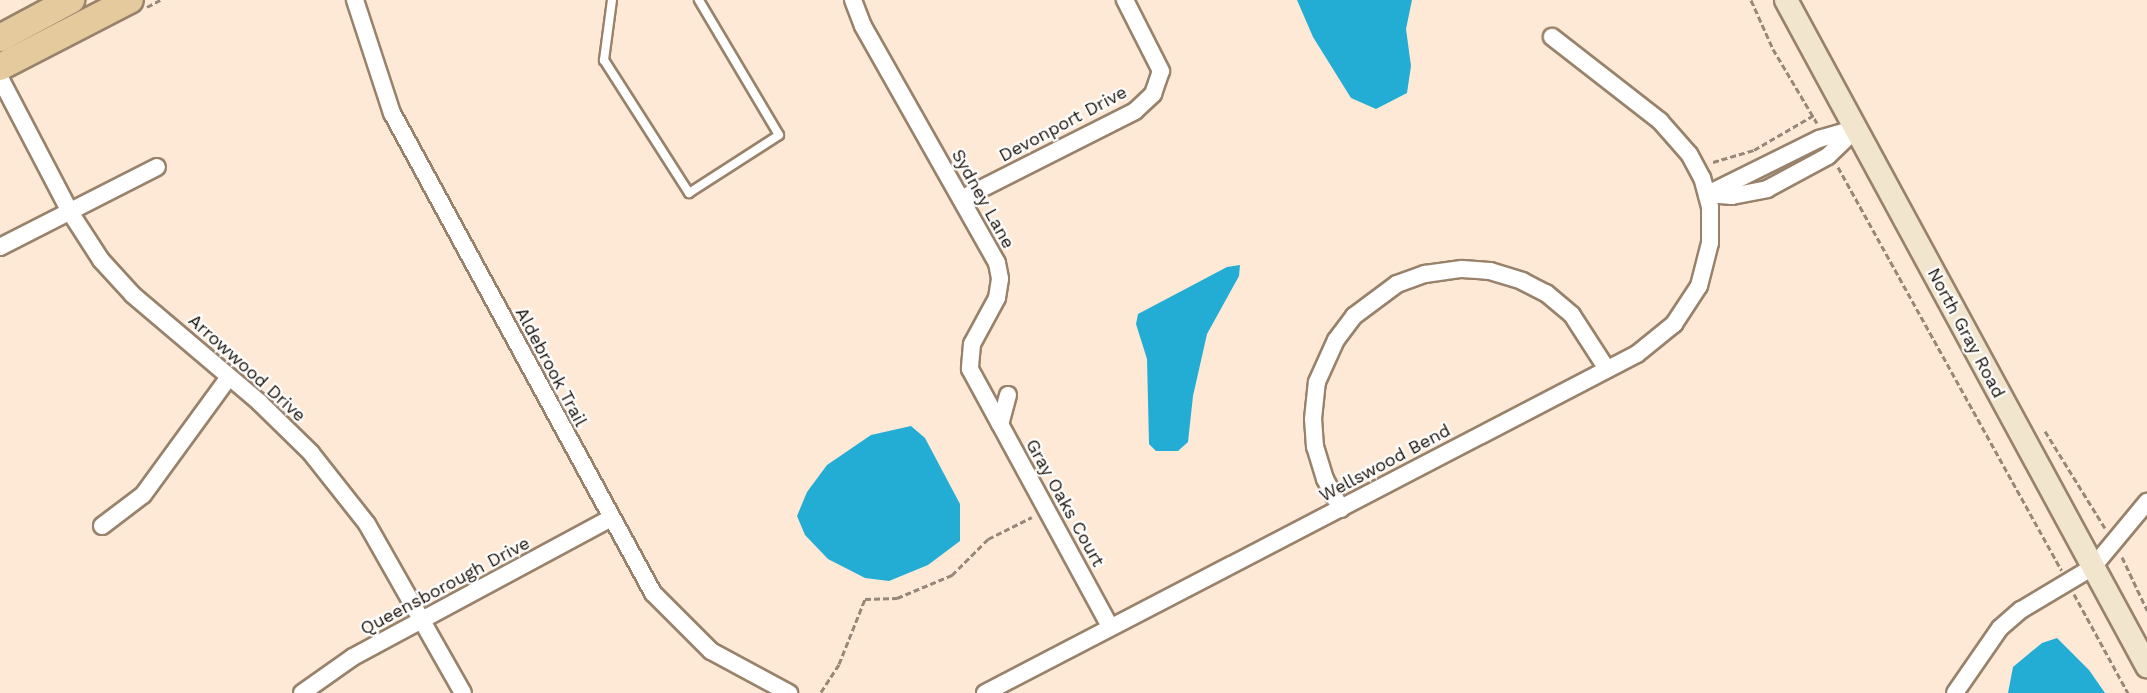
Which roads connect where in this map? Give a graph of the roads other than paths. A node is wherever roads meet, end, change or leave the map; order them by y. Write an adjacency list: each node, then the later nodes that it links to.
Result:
1 (71, 0): 9 (main road)
2 (130, 0): 11 (main road)
3 (355, 0): 25 (street, Aldebrook Trail)
4 (612, 0): 5 (lane)
5 (699, 0)
6 (853, 0): 16 (street, Sydney Lane)
7 (1125, 0): 16 (street, Devonport Drive)
8 (1786, 0): 13 (street, North Gray Road)
9 (0, 38)
10 (1552, 38): 15 (street)
11 (0, 67)
12 (0, 78): 17 (street, Arrowwood Drive)
13 (1856, 129): 15 (street); 27 (street, North Gray Road)
14 (157, 166): 17 (street)
15 (1708, 194): 19 (street, Wellswood Bend)
16 (961, 199): 22 (street, Sydney Lane)
17 (70, 212): 18 (street); 20 (street, Arrowwood Drive)
18 (0, 247)
19 (1607, 369): 24 (street, Wellswood Bend); 24 (street)
20 (229, 377): 26 (street); 28 (street, Arrowwood Drive)
21 (1008, 394): 22 (street)
22 (1000, 424): 29 (street, Gray Oaks Court)
23 (2147, 502): 27 (street)
24 (1341, 509): 29 (street, Wellswood Bend)
25 (611, 518): 28 (street, Queensborough Drive); 33 (street, Aldebrook Trail)
26 (102, 526)
27 (2093, 567): 30 (street, North Gray Road); 35 (street)
28 (422, 620): 31 (street, Queensborough Drive); 32 (street, Arrowwood Drive)
29 (1110, 627): 34 (street, Wellswood Bend)
30 (2147, 666)
31 (302, 693)
32 (463, 693)
33 (789, 693)
34 (985, 693)
35 (1955, 693)

